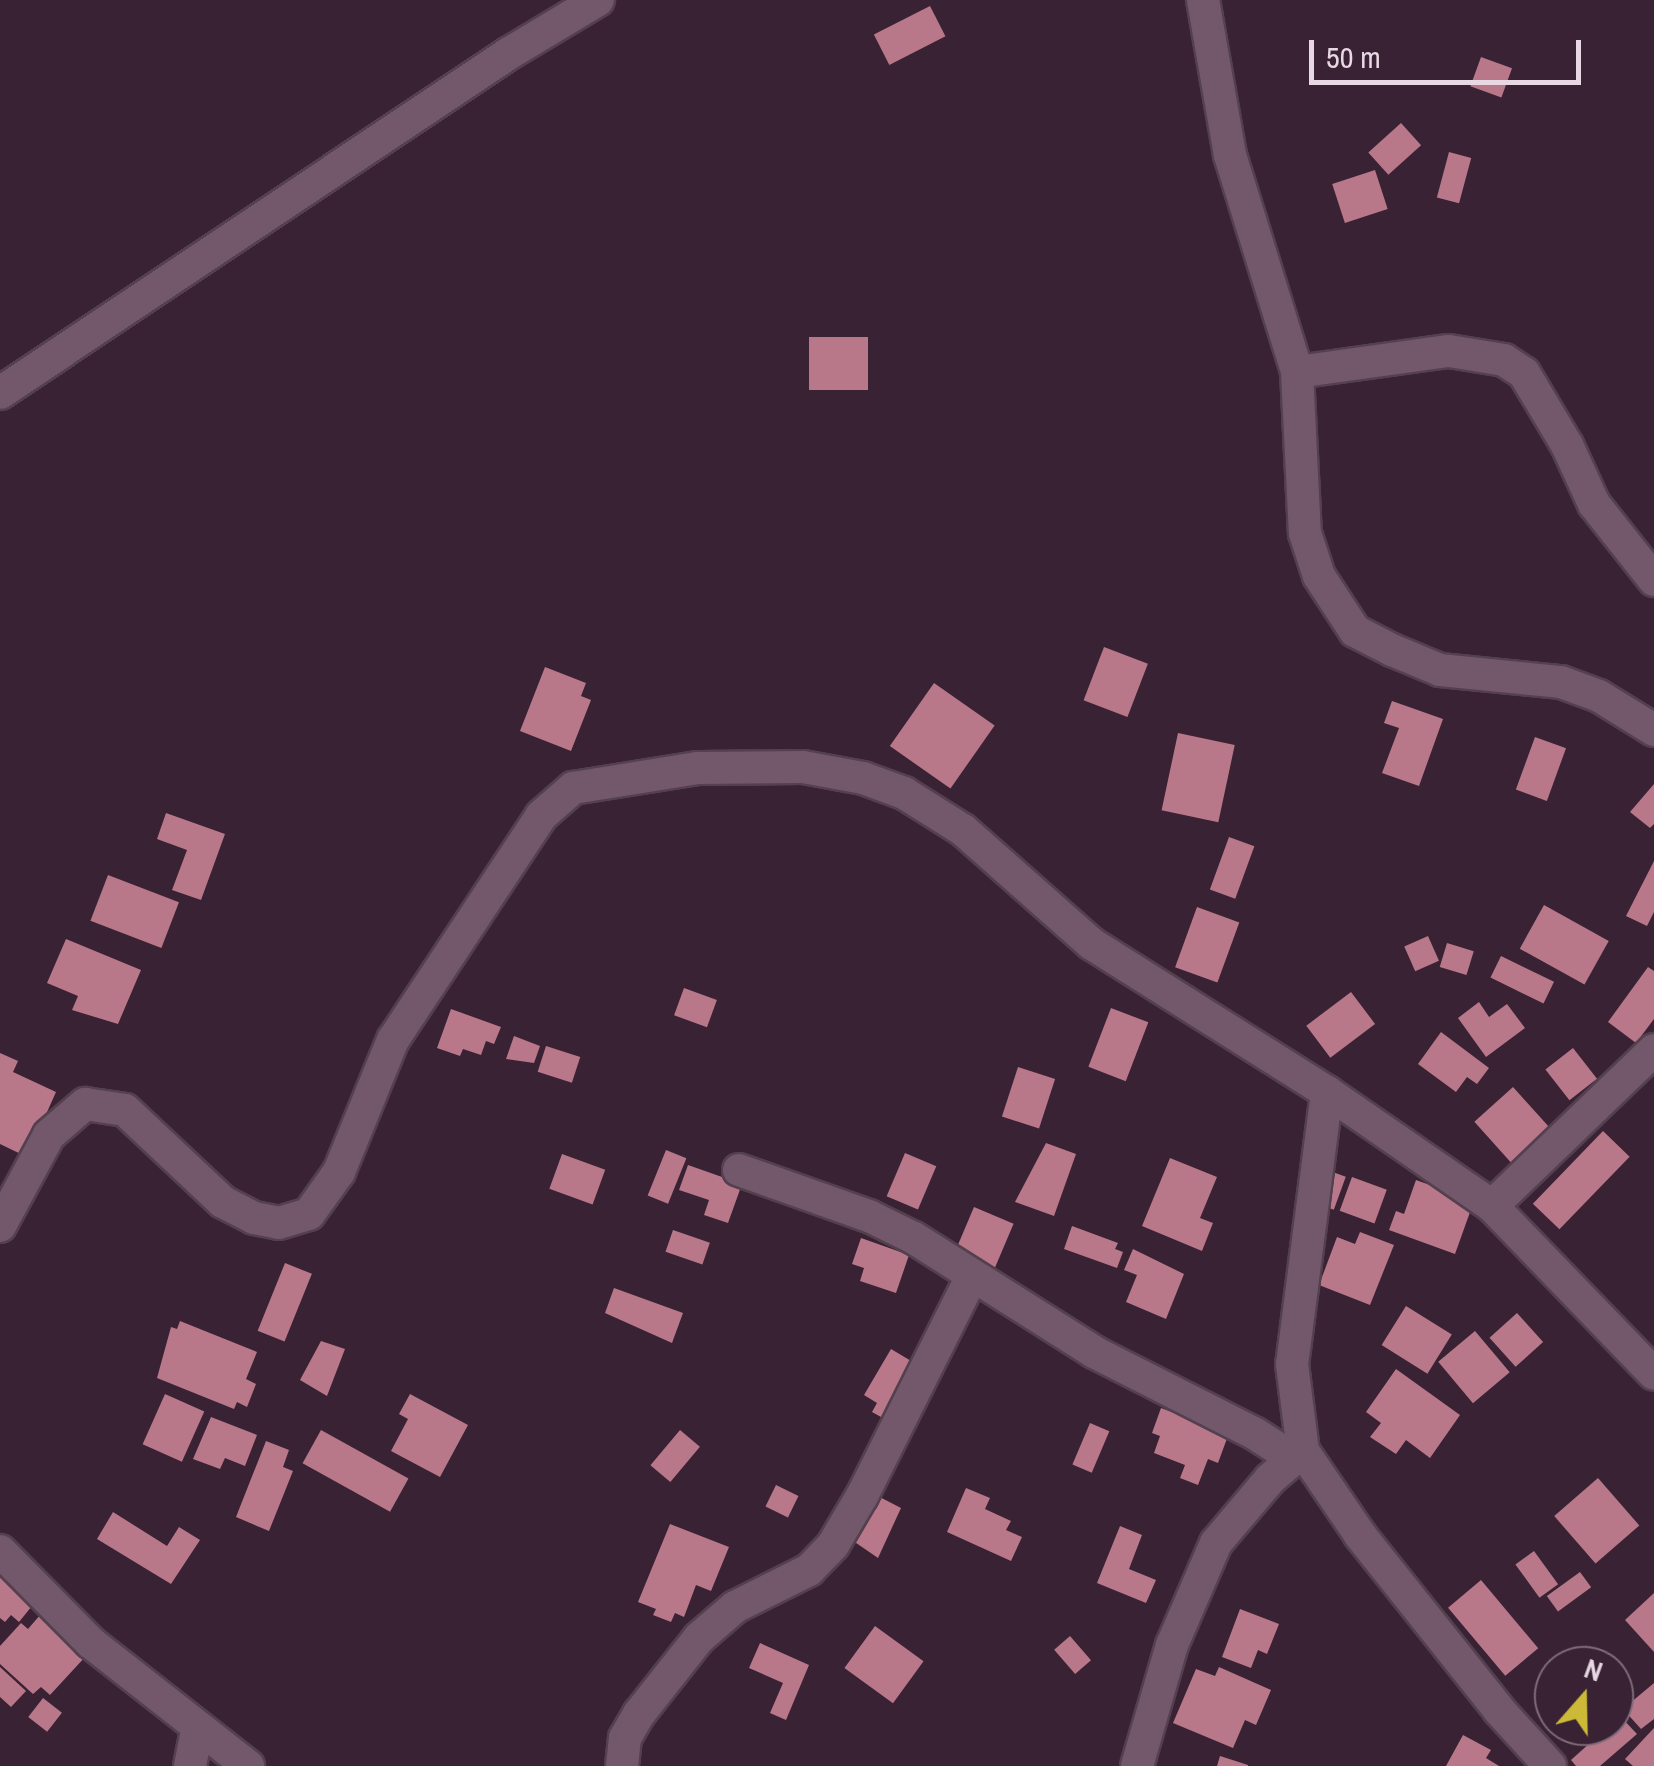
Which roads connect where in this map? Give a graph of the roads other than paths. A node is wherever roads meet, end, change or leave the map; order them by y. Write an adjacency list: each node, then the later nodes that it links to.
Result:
1 (598, 0): 4 (street)
2 (1203, 0): 3 (street)
3 (1297, 372): 5 (street); 6 (street)
4 (0, 393)
5 (1654, 580)
6 (1654, 730)
7 (1654, 1050): 10 (street)
8 (1327, 1092): 10 (street); 11 (street); 14 (street)
9 (739, 1170): 12 (street)
10 (1492, 1206): 13 (street)
11 (0, 1226)
12 (972, 1276): 14 (street); 19 (street)
13 (1654, 1374)
14 (1298, 1455): 20 (street); 21 (street)
15 (0, 1550): 16 (street)
16 (197, 1730): 17 (street); 18 (street)
17 (190, 1766)
18 (248, 1766)
19 (622, 1766)
20 (1137, 1766)
21 (1550, 1766)

